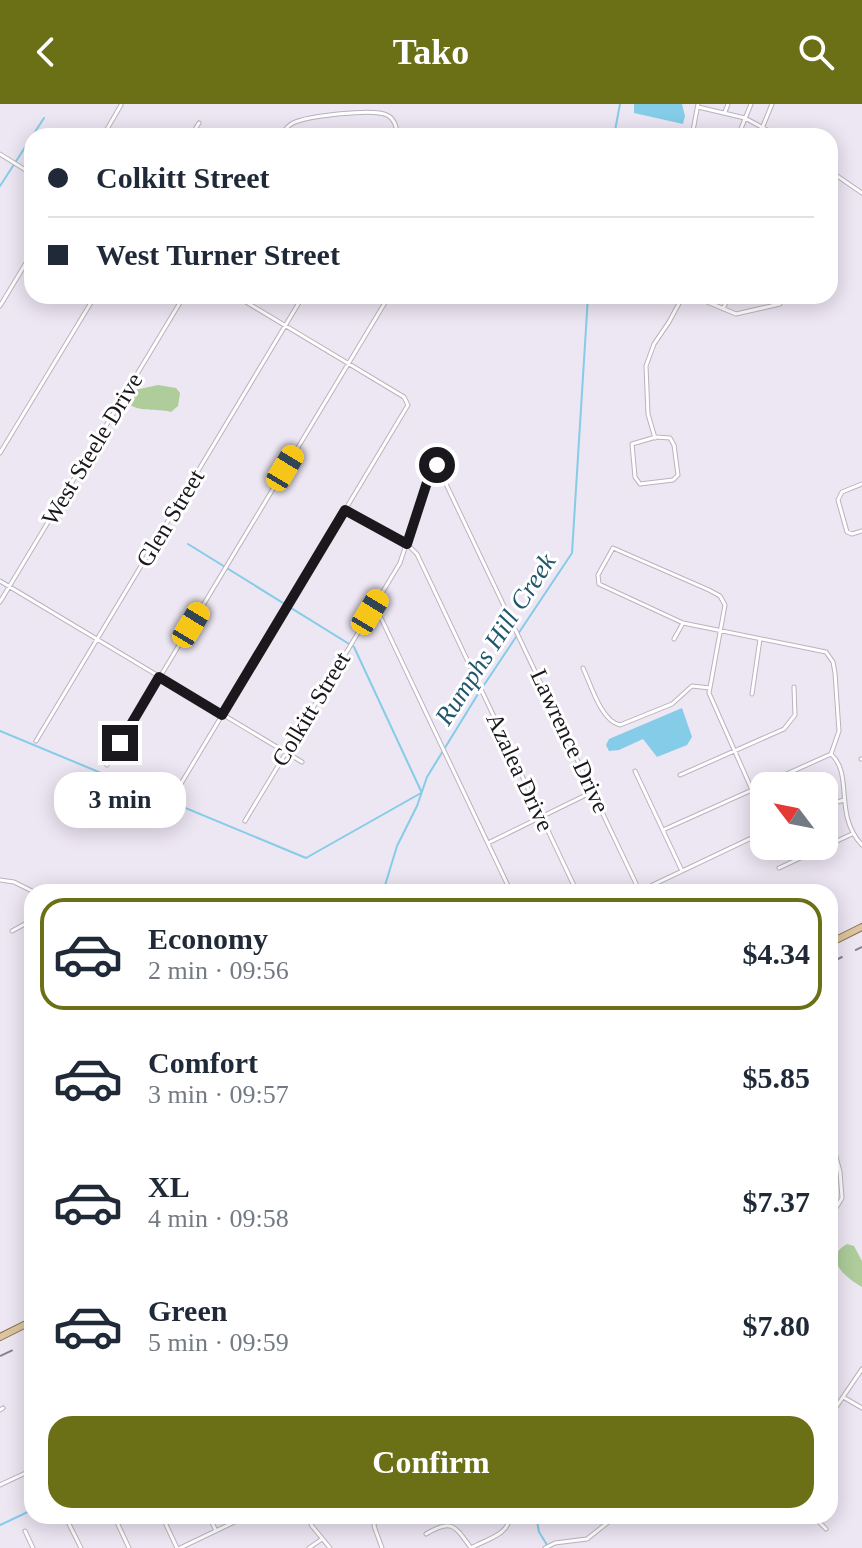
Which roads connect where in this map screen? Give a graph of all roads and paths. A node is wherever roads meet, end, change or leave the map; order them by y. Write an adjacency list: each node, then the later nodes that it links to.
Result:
1 (728, 104): 6 (street)
2 (751, 104): 7 (street)
3 (772, 104): 9 (street)
4 (121, 105): 10 (street)
5 (698, 106): 6 (street); 14 (street)
6 (725, 112): 7 (street)
7 (745, 118): 9 (street); 15 (street)
8 (199, 123): 11 (street)
9 (763, 126): 16 (street)
10 (108, 128)
11 (196, 128)
12 (285, 128): 13 (street)
13 (396, 128)
14 (693, 128)
15 (741, 128)
16 (766, 128)
17 (0, 154): 18 (street)
18 (24, 169)
19 (838, 176): 20 (street)
20 (862, 193)
21 (24, 266): 31 (street)
22 (90, 304): 36 (street)
23 (179, 304): 43 (street, West Steele Drive)
24 (249, 304): 33 (street)
25 (298, 304): 33 (street, Glen Street)
26 (384, 304): 34 (street)
27 (678, 304): 35 (street)
28 (711, 304): 32 (street)
29 (725, 304): 32 (street)
30 (780, 304): 32 (street)
31 (0, 306)
32 (723, 309)
33 (285, 326): 34 (street); 50 (street, Glen Street)
34 (348, 364): 39 (street); 52 (street)
35 (655, 438): 35 (street)
36 (0, 453)
37 (434, 465): 41 (street, Colkitt Street); 68 (street, Lawrence Drive)
38 (862, 484): 40 (street)
39 (345, 510): 41 (street, Azalea Drive); 56 (street)
40 (862, 531)
41 (407, 544): 45 (street, Colkitt Street); 72 (street, Azalea Drive)
42 (0, 581): 43 (street)
43 (9, 587): 44 (street, West Steele Drive); 50 (street)
44 (0, 602)
45 (370, 612): 59 (street, Colkitt Street); 77 (street)
46 (683, 623): 47 (street); 47 (street); 48 (street)
47 (720, 631): 49 (street); 54 (street)
48 (674, 639)
49 (760, 639): 55 (street); 60 (street)
50 (97, 640): 52 (street); 57 (street, Glen Street)
51 (583, 668): 54 (street)
52 (159, 677): 56 (street); 62 (street)
53 (794, 687): 58 (street)
54 (710, 688): 58 (street)
55 (752, 694)
56 (222, 715): 59 (street); 67 (street)
57 (36, 741)
58 (735, 750): 65 (street); 66 (street)
59 (285, 753): 61 (street); 73 (street, Colkitt Street)
60 (831, 754): 64 (street); 70 (street)
61 (302, 762)
62 (107, 765)
63 (635, 771): 74 (street)
64 (792, 772)
65 (680, 775)
66 (750, 785)
67 (179, 787)
68 (594, 791): 72 (street); 84 (street, Lawrence Drive)
69 (750, 791): 74 (street)
70 (844, 800): 71 (street); 75 (street)
71 (838, 802)
72 (541, 816): 77 (street); 83 (street, Azalea Drive)
73 (245, 821)
74 (663, 830): 80 (street)
75 (852, 834): 78 (street); 79 (street)
76 (750, 839): 80 (street)
77 (488, 843): 82 (street)
78 (862, 845)
79 (779, 868)
80 (684, 871): 85 (street)
81 (0, 880): 86 (street)
82 (507, 884)
83 (573, 884)
84 (636, 884)
85 (657, 884)
86 (24, 887)
87 (24, 924): 89 (street)
88 (862, 927): 90 (main road)
89 (12, 931)
90 (838, 939)
91 (838, 1164): 92 (street)
92 (838, 1205)
93 (24, 1325): 94 (main road)
94 (0, 1337)
95 (862, 1369): 96 (street)
96 (843, 1397): 97 (street); 98 (street)
97 (838, 1404)
98 (862, 1408)
99 (24, 1474): 100 (street)
100 (0, 1485)
101 (69, 1524): 117 (street)
102 (118, 1524): 118 (street)
103 (166, 1524): 119 (street)
104 (213, 1524): 113 (street)
105 (230, 1524): 113 (street)
106 (311, 1524): 115 (street)
107 (374, 1524): 122 (street)
108 (509, 1524): 123 (street)
109 (606, 1524): 124 (street)
110 (821, 1524): 111 (street)
111 (826, 1529)
112 (25, 1531): 116 (street)
113 (216, 1531): 119 (street)
114 (426, 1534): 123 (street)
115 (323, 1538): 120 (street); 121 (street)
116 (33, 1548)
117 (81, 1548)
118 (129, 1548)
119 (178, 1548)
120 (309, 1548)
121 (330, 1548)
122 (382, 1548)
123 (471, 1548)
124 (545, 1548)

